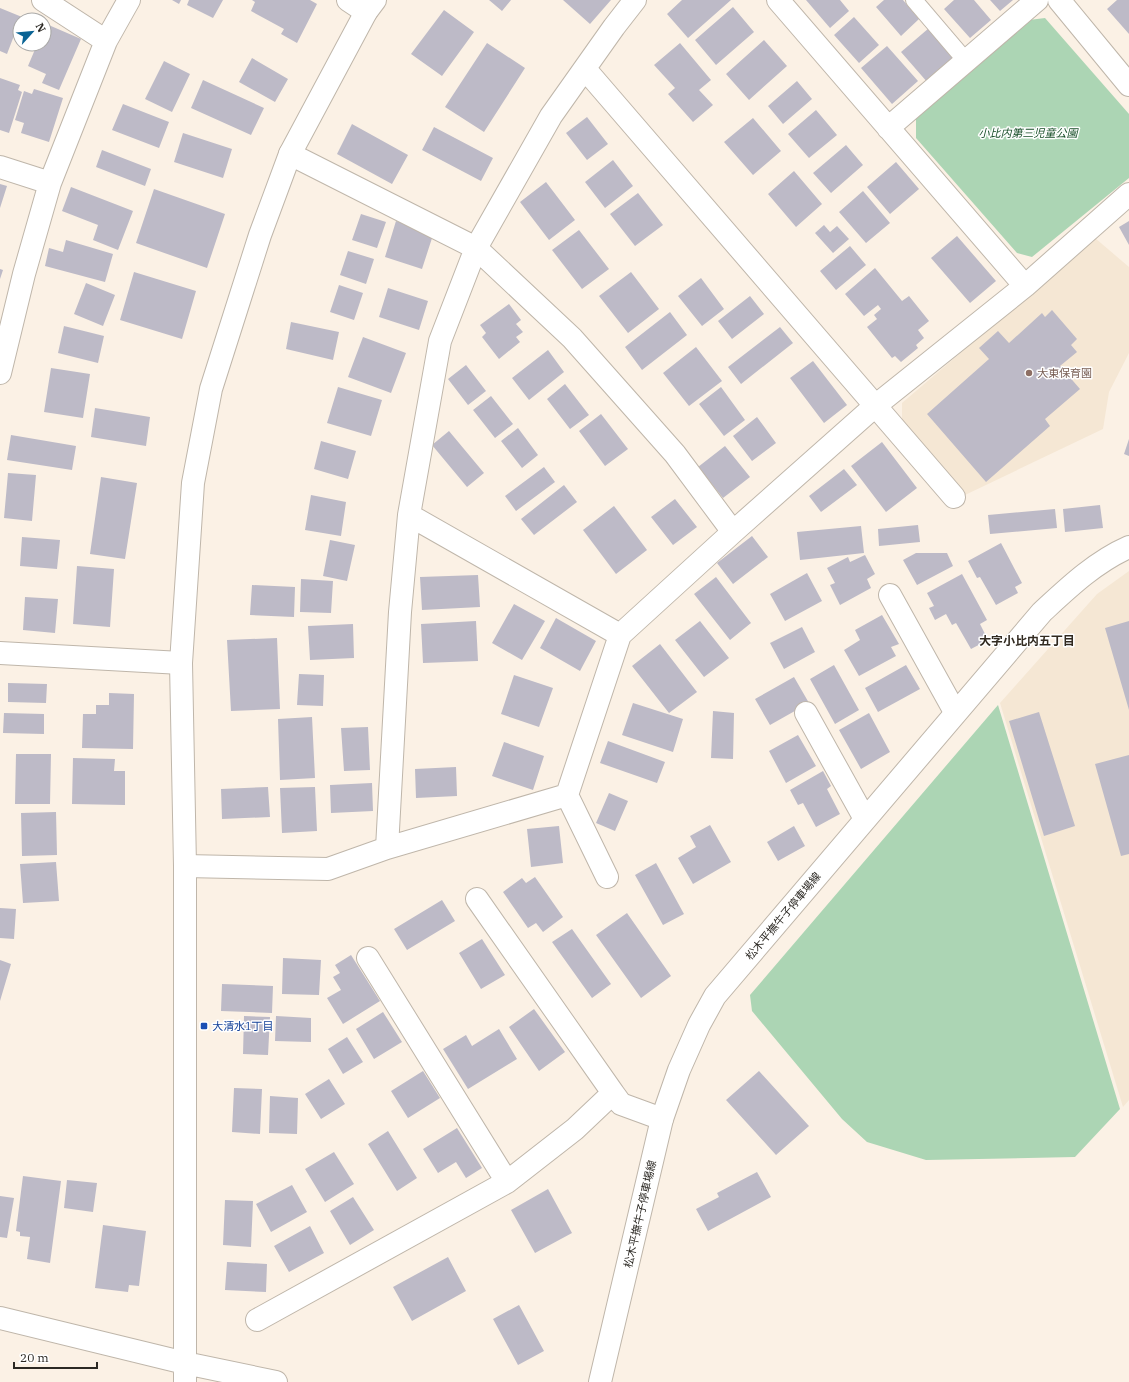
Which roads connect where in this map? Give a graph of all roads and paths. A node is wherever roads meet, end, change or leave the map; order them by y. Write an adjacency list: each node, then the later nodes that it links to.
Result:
1 (43, 0): 9 (street)
2 (129, 0): 9 (street)
3 (635, 0): 11 (street)
4 (778, 0): 13 (street)
5 (914, 0): 10 (lane)
6 (1037, 0): 10 (street)
7 (1059, 0): 12 (street)
8 (363, 4): 14 (street)
9 (106, 41): 16 (street)
10 (966, 61): 13 (street)
11 (585, 69): 18 (street); 21 (street)
12 (1129, 85)
13 (888, 128): 19 (street)
14 (290, 154): 18 (street); 29 (street)
15 (0, 167): 16 (street)
16 (50, 183): 20 (street)
17 (1129, 194): 19 (street)
18 (476, 248): 23 (street); 24 (street)
19 (1024, 286): 21 (street)
20 (0, 373)
21 (875, 406): 22 (street); 24 (street)
22 (954, 497)
23 (409, 515): 27 (street); 34 (street)
24 (733, 532): 27 (street)
25 (1129, 547): 30 (street, 松木平撫牛子停車場線)
26 (890, 596): 30 (street)
27 (620, 635): 32 (street)
28 (0, 653): 29 (street)
29 (181, 663): 35 (street)
30 (955, 712): 33 (street, 松木平撫牛子停車場線)
31 (806, 713): 33 (street)
32 (567, 795): 34 (street); 36 (street)
33 (865, 819): 40 (street, 松木平撫牛子停車場線)
34 (387, 848): 35 (street)
35 (185, 866): 44 (street)
36 (607, 878)
37 (477, 899): 39 (street)
38 (368, 958): 41 (street)
39 (613, 1093): 40 (street); 41 (street)
40 (662, 1119): 46 (street, 松木平撫牛子停車場線)
41 (507, 1182): 43 (street)
42 (0, 1318): 44 (street)
43 (257, 1320)
44 (185, 1372): 45 (street)
45 (276, 1382)
46 (600, 1382)

